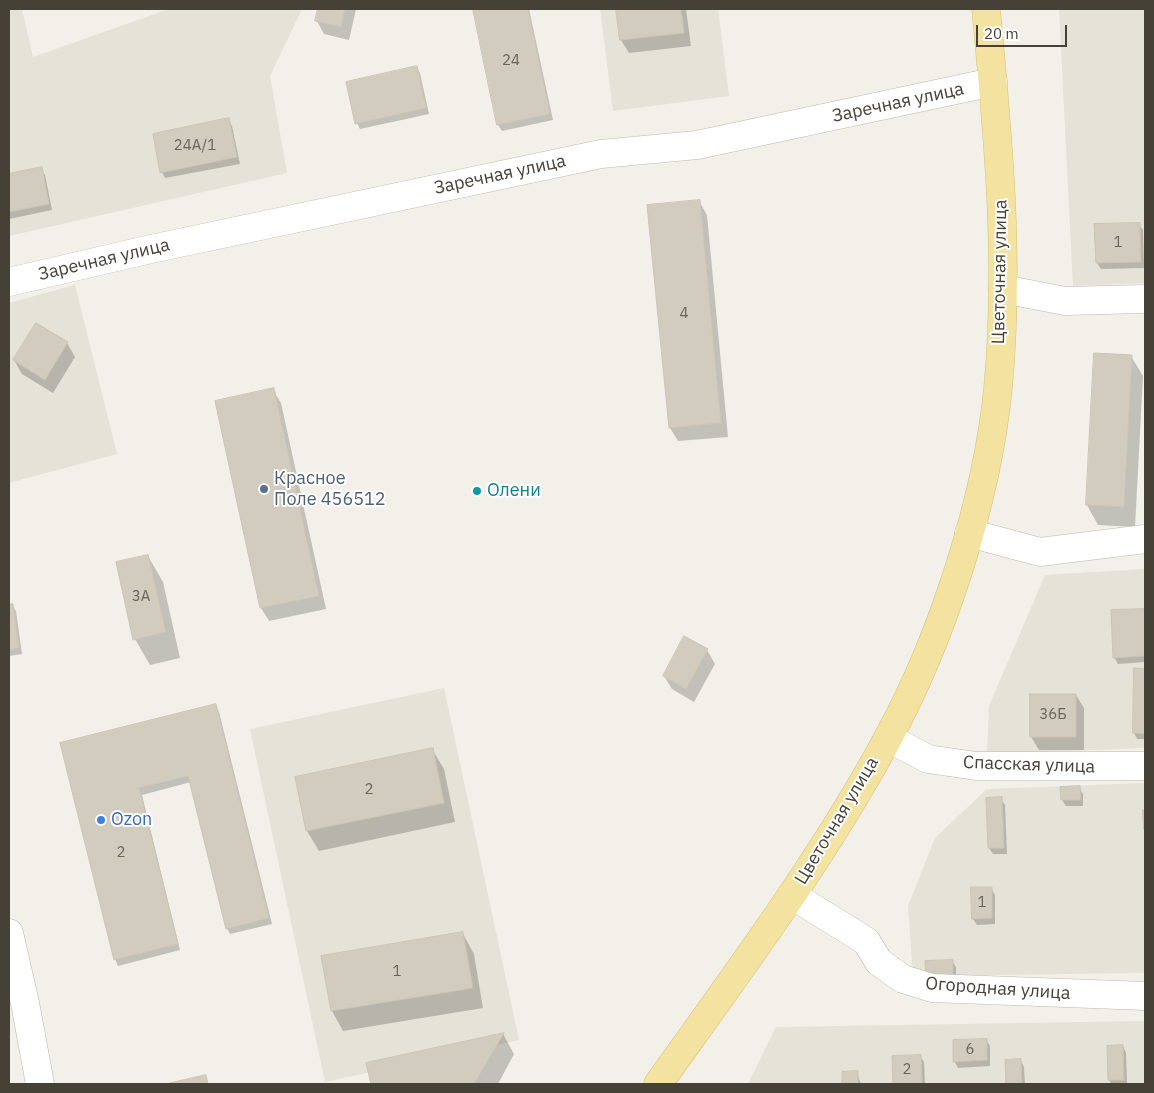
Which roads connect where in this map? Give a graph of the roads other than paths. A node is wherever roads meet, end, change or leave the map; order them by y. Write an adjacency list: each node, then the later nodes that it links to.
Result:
1 (986, 9): 2 (main road, Цветочная улица)
2 (993, 82): 3 (street, Заречная улица); 4 (main road, Цветочная улица)
3 (9, 282)
4 (1003, 289): 5 (street); 6 (main road, Цветочная улица)
5 (1145, 299)
6 (969, 533): 7 (street); 8 (main road, Цветочная улица)
7 (1145, 539)
8 (888, 738): 9 (street, Спасская улица); 10 (main road, Цветочная улица)
9 (1145, 766)
10 (792, 895): 12 (street, Огородная улица); 14 (main road, Цветочная улица)
11 (9, 933): 13 (street)
12 (1145, 996)
13 (40, 1084)
14 (658, 1084)

